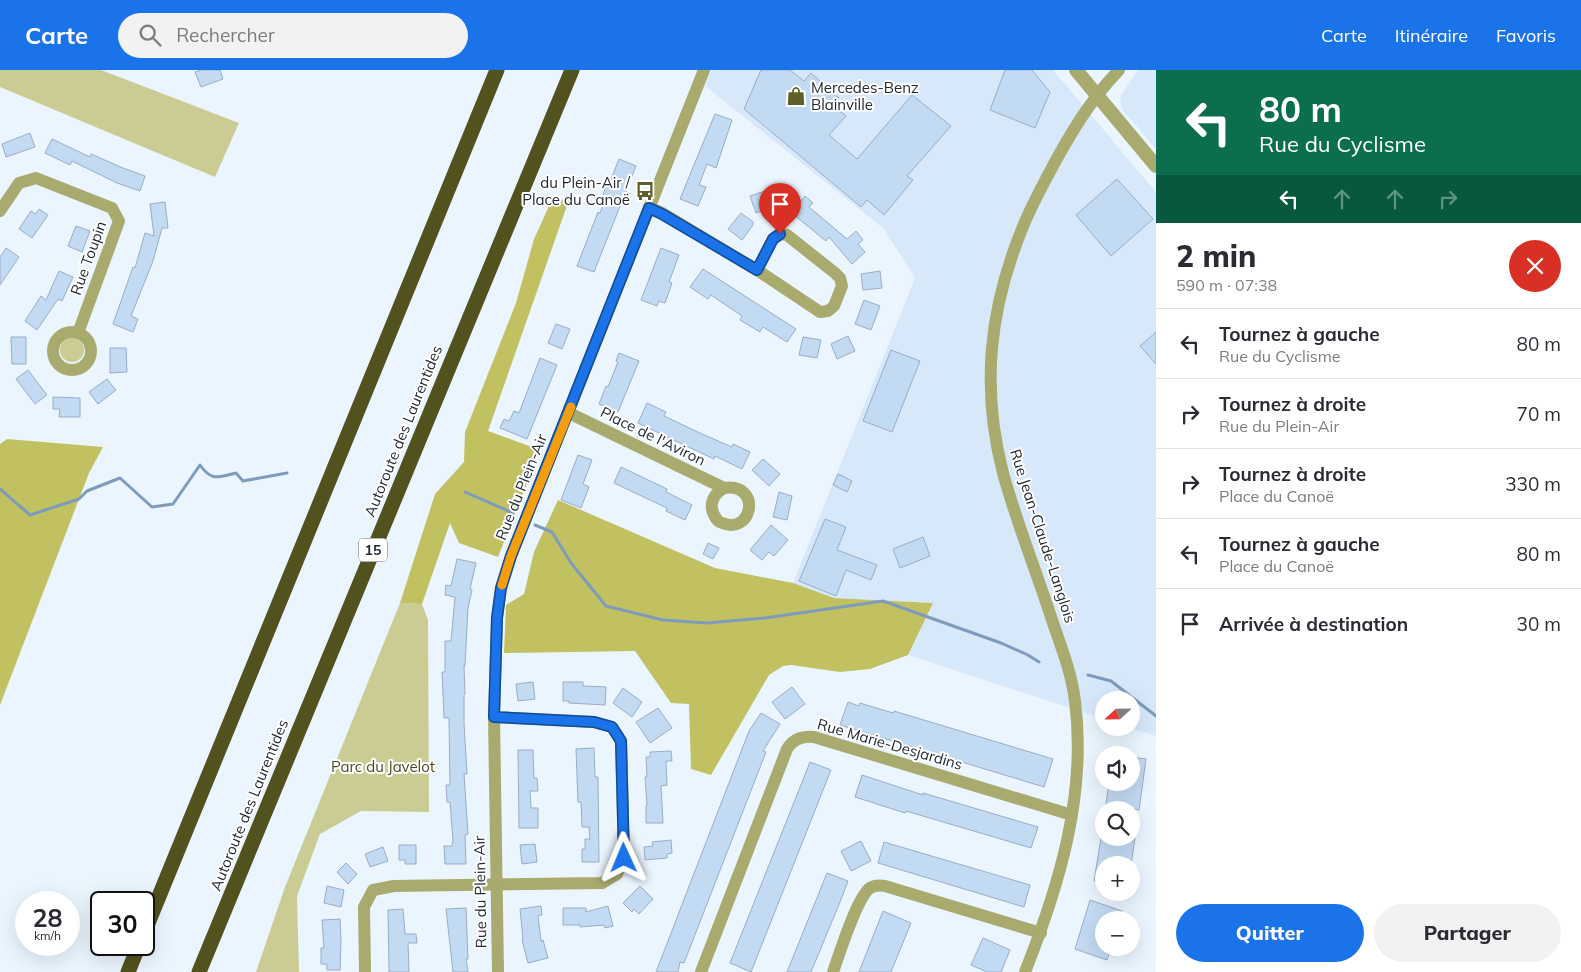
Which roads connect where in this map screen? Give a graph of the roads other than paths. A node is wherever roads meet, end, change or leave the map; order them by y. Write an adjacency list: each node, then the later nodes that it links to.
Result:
1 (497, 70): 17 (highway)
2 (572, 70): 21 (highway, Autoroute des Laurentides / 15)
3 (704, 70): 8 (street, Rue du Plein-Air)
4 (1076, 70): 6 (street)
5 (1119, 70): 6 (street, Rue Jean-Claude-Langlois)
6 (1097, 94): 7 (street); 15 (street, Rue Jean-Claude-Langlois)
7 (1156, 166)
8 (649, 208): 10 (street); 12 (street, Rue du Plein-Air)
9 (0, 211): 11 (street, Rue Toupin)
10 (757, 270): 10 (street)
11 (78, 333)
12 (569, 413): 13 (street, Place de l'Aviron); 14 (street, Rue du Plein-Air)
13 (724, 488)
14 (494, 717): 16 (street, Rue du Plein-Air); 16 (street)
15 (1072, 815): 18 (street, Rue Jean-Claude-Langlois); 24 (street, Rue Marie-Desjardins)
16 (496, 885): 22 (street); 23 (street, Rue du Plein-Air)
17 (155, 906)
18 (1040, 933): 25 (street); 26 (street, Rue Jean-Claude-Langlois)
19 (135, 956): 20 (highway)
20 (128, 972)
21 (199, 972)
22 (365, 972)
23 (498, 972)
24 (701, 972)
25 (833, 972)
26 (1025, 972)

